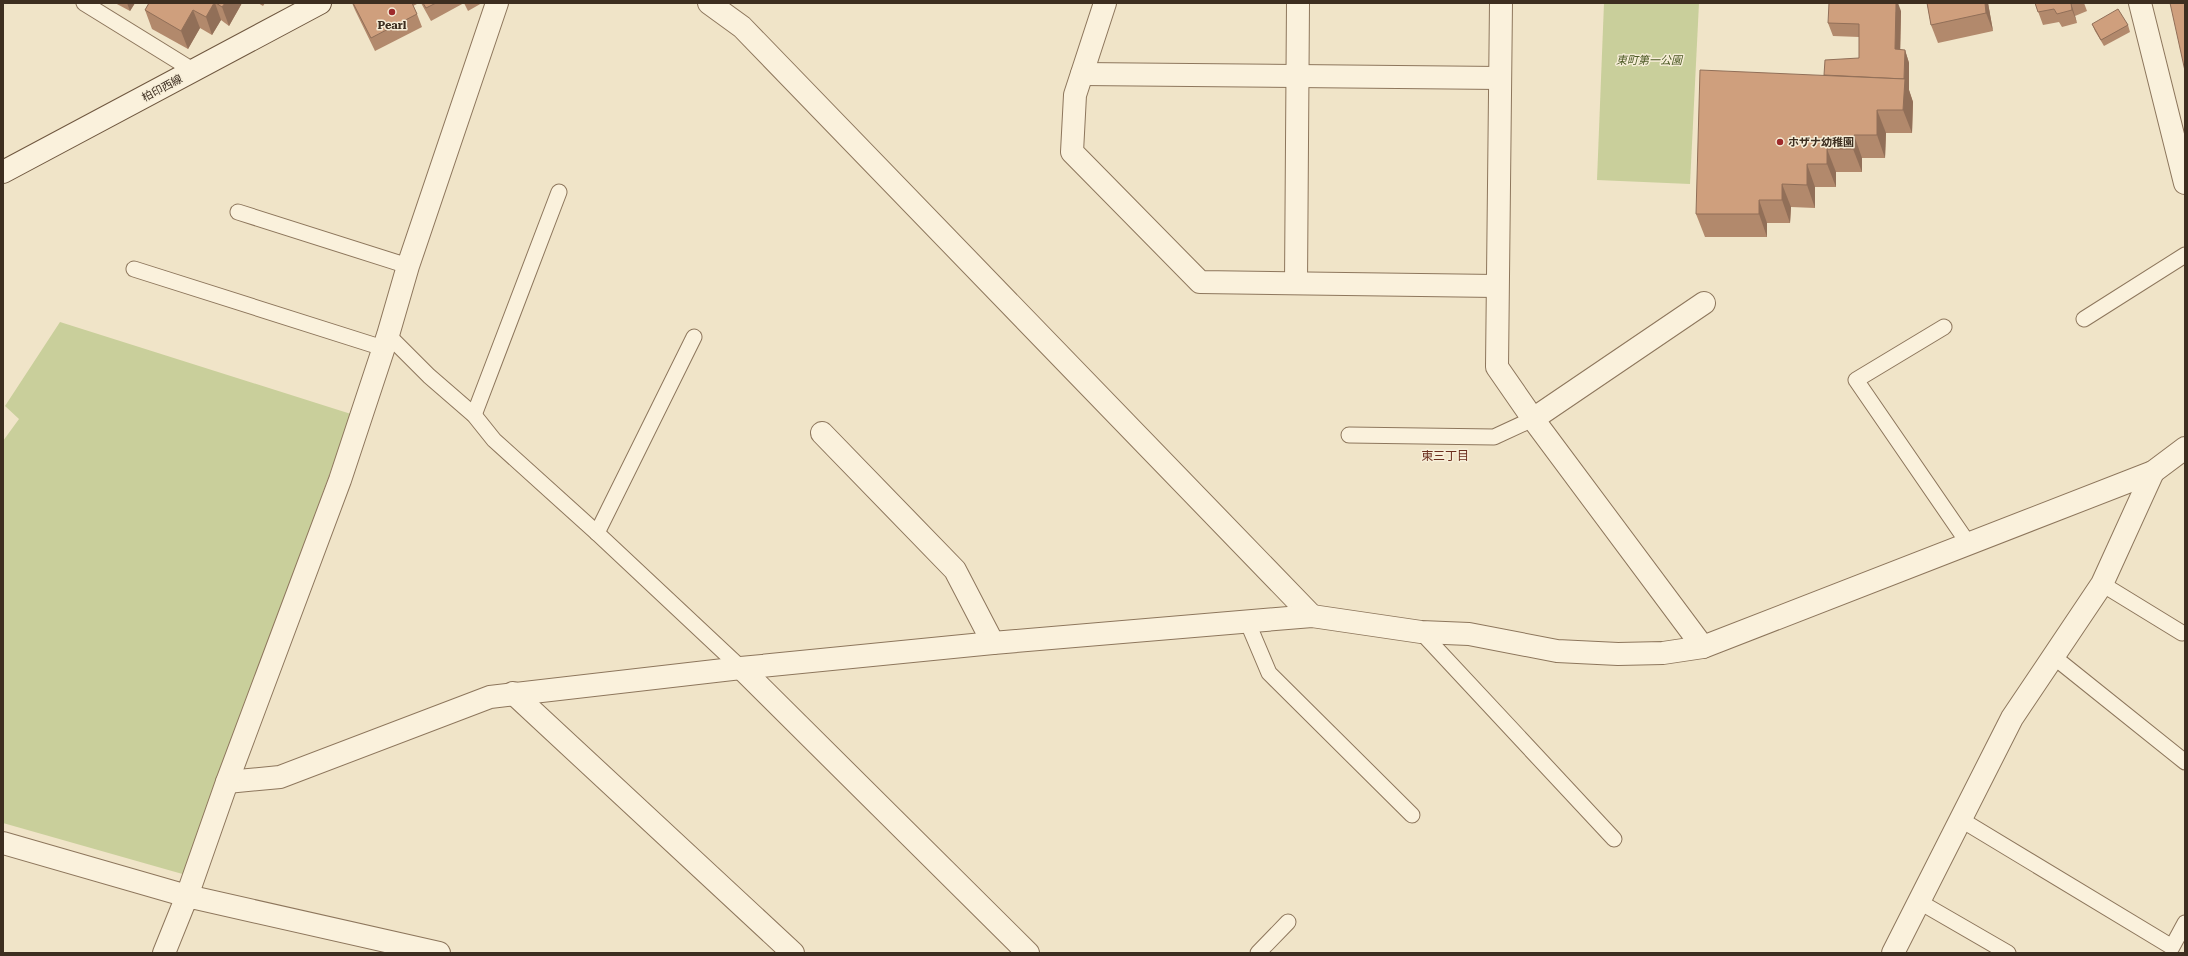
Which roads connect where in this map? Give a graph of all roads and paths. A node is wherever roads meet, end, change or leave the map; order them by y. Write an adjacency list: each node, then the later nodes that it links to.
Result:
1 (84, 3): 9 (lane)
2 (320, 3): 9 (street, 柏印西線)
3 (497, 3): 18 (street)
4 (709, 3): 36 (street)
5 (1105, 3): 10 (street)
6 (1298, 3): 11 (street)
7 (1501, 3): 12 (street)
8 (2140, 3): 14 (street)
9 (194, 71): 13 (street, 柏印西線)
10 (1082, 74): 11 (street); 20 (street)
11 (1298, 75): 12 (street); 20 (street)
12 (1500, 78): 21 (street)
13 (3, 172)
14 (2185, 183)
15 (559, 192): 27 (lane)
16 (238, 212): 18 (lane)
17 (2185, 255): 23 (lane)
18 (408, 266): 26 (street)
19 (134, 269): 26 (lane)
20 (1296, 282): 21 (street)
21 (1496, 286): 28 (street)
22 (1704, 303): 28 (street)
23 (2084, 319)
24 (1944, 327): 34 (lane)
25 (694, 337): 33 (lane)
26 (385, 342): 27 (lane); 46 (street)
27 (474, 415): 33 (lane)
28 (1533, 419): 30 (lane); 41 (street)
29 (822, 433): 40 (street)
30 (1349, 435)
31 (2185, 448): 32 (street)
32 (2153, 472): 34 (street); 35 (street)
33 (597, 533): 43 (lane)
34 (1968, 543): 41 (street)
35 (2102, 584): 39 (lane); 42 (street)
36 (1312, 616): 37 (street); 38 (street)
37 (1248, 621): 40 (street); 47 (lane)
38 (1421, 632): 41 (street); 49 (lane)
39 (2182, 633)
40 (993, 643): 43 (street)
41 (1703, 647)
42 (2054, 657): 45 (lane); 48 (street)
43 (741, 668): 44 (street); 58 (street)
44 (513, 693): 46 (street); 57 (street)
45 (2185, 762)
46 (227, 782): 51 (street)
47 (1412, 815)
48 (1960, 819): 52 (street); 54 (lane)
49 (1614, 839)
50 (3, 843): 51 (street)
51 (187, 896): 55 (street); 56 (street)
52 (1918, 901): 60 (street); 61 (lane)
53 (1288, 922): 59 (lane)
54 (2185, 924)
55 (164, 953)
56 (439, 953)
57 (793, 953)
58 (1028, 953)
59 (1258, 953)
60 (1893, 953)
61 (2008, 953)

